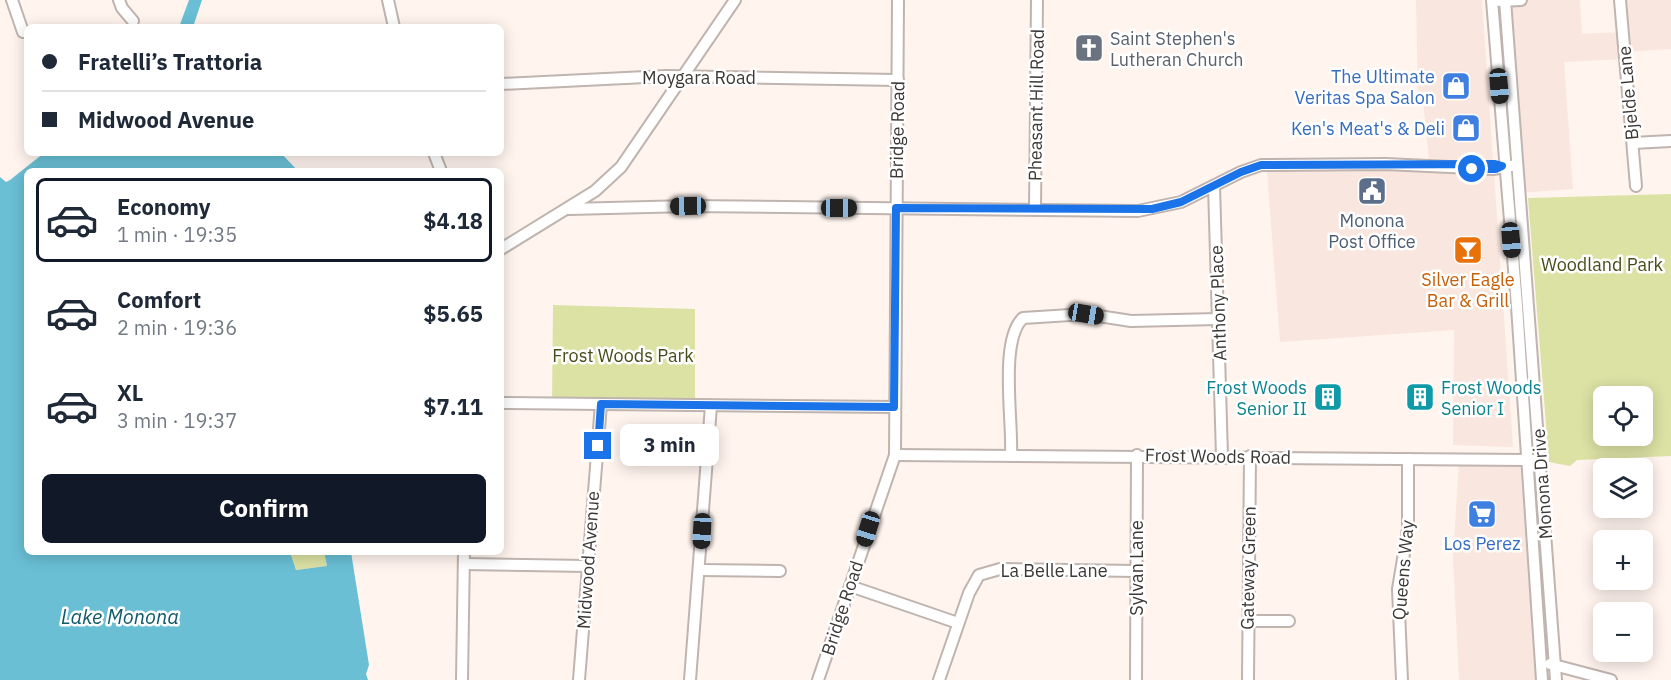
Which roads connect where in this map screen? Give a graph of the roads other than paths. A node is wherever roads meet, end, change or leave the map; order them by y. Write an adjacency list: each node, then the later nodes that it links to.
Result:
1 (12, 0): 13 (street)
2 (119, 0): 11 (street)
3 (388, 0): 12 (street)
4 (735, 0): 14 (street)
5 (898, 0): 15 (street, Bridge Road)
6 (1037, 0): 26 (street, Pheasant Hill Road)
7 (1521, 0): 10 (street)
8 (1620, 0): 18 (street, Bjelde Lane)
9 (1492, 1): 10 (street); 19 (street, Monona Drive)
10 (1505, 1): 19 (street, Monona Drive)
11 (133, 21)
12 (393, 24)
13 (23, 32)
14 (682, 77): 15 (street, Moygara Road); 16 (street, Moygara Road); 20 (street)
15 (898, 80): 24 (street, Bridge Road)
16 (504, 84)
17 (1671, 141): 18 (street)
18 (1633, 143): 22 (street, Bjelde Lane)
19 (1508, 166): 21 (street); 39 (street, Monona Drive); 40 (street, Monona Drive)
20 (604, 184): 23 (street); 25 (street)
21 (1214, 186): 26 (street); 28 (street, Anthony Place)
22 (1636, 186)
23 (595, 207): 24 (street); 25 (street)
24 (896, 208): 26 (street); 32 (street, Bridge Road)
25 (569, 209): 27 (street)
26 (1035, 209)
27 (504, 247)
28 (1218, 319): 34 (street); 36 (street, Anthony Place)
29 (504, 403): 30 (street)
30 (601, 404): 31 (street); 43 (street, Midwood Avenue)
31 (711, 406): 32 (street); 44 (street)
32 (894, 407): 33 (street, Bridge Road)
33 (895, 455): 34 (street, Frost Woods Road); 47 (street, Bridge Road)
34 (1011, 455): 35 (street, Frost Woods Road)
35 (1137, 455): 36 (street, Frost Woods Road); 46 (street, Sylvan Lane)
36 (1222, 456): 37 (street, Frost Woods Road)
37 (1250, 456): 38 (street, Frost Woods Road); 48 (street, Gateway Green)
38 (1408, 459): 39 (street, Frost Woods Road); 60 (street, Queens Way)
39 (1528, 460): 40 (street, Frost Woods Road); 51 (street, Monona Drive)
40 (1541, 460): 52 (street, Monona Drive)
41 (464, 555): 42 (street)
42 (464, 564): 43 (street); 53 (street)
43 (588, 566): 54 (street, Midwood Avenue)
44 (700, 570): 45 (street); 55 (street)
45 (780, 571)
46 (1136, 571): 50 (street, La Belle Lane); 58 (street, Sylvan Lane)
47 (850, 586): 50 (street); 56 (street, Bridge Road)
48 (1248, 621): 49 (street); 59 (street, Gateway Green)
49 (1289, 621)
50 (958, 623): 57 (street, La Belle Lane)
51 (1540, 663): 52 (street); 61 (street, Monona Drive)
52 (1555, 665): 62 (street, Monona Drive); 63 (street)
53 (462, 680)
54 (579, 680)
55 (690, 680)
56 (818, 680)
57 (939, 680)
58 (1136, 680)
59 (1248, 680)
60 (1402, 680)
61 (1542, 680)
62 (1556, 680)
63 (1611, 680)

